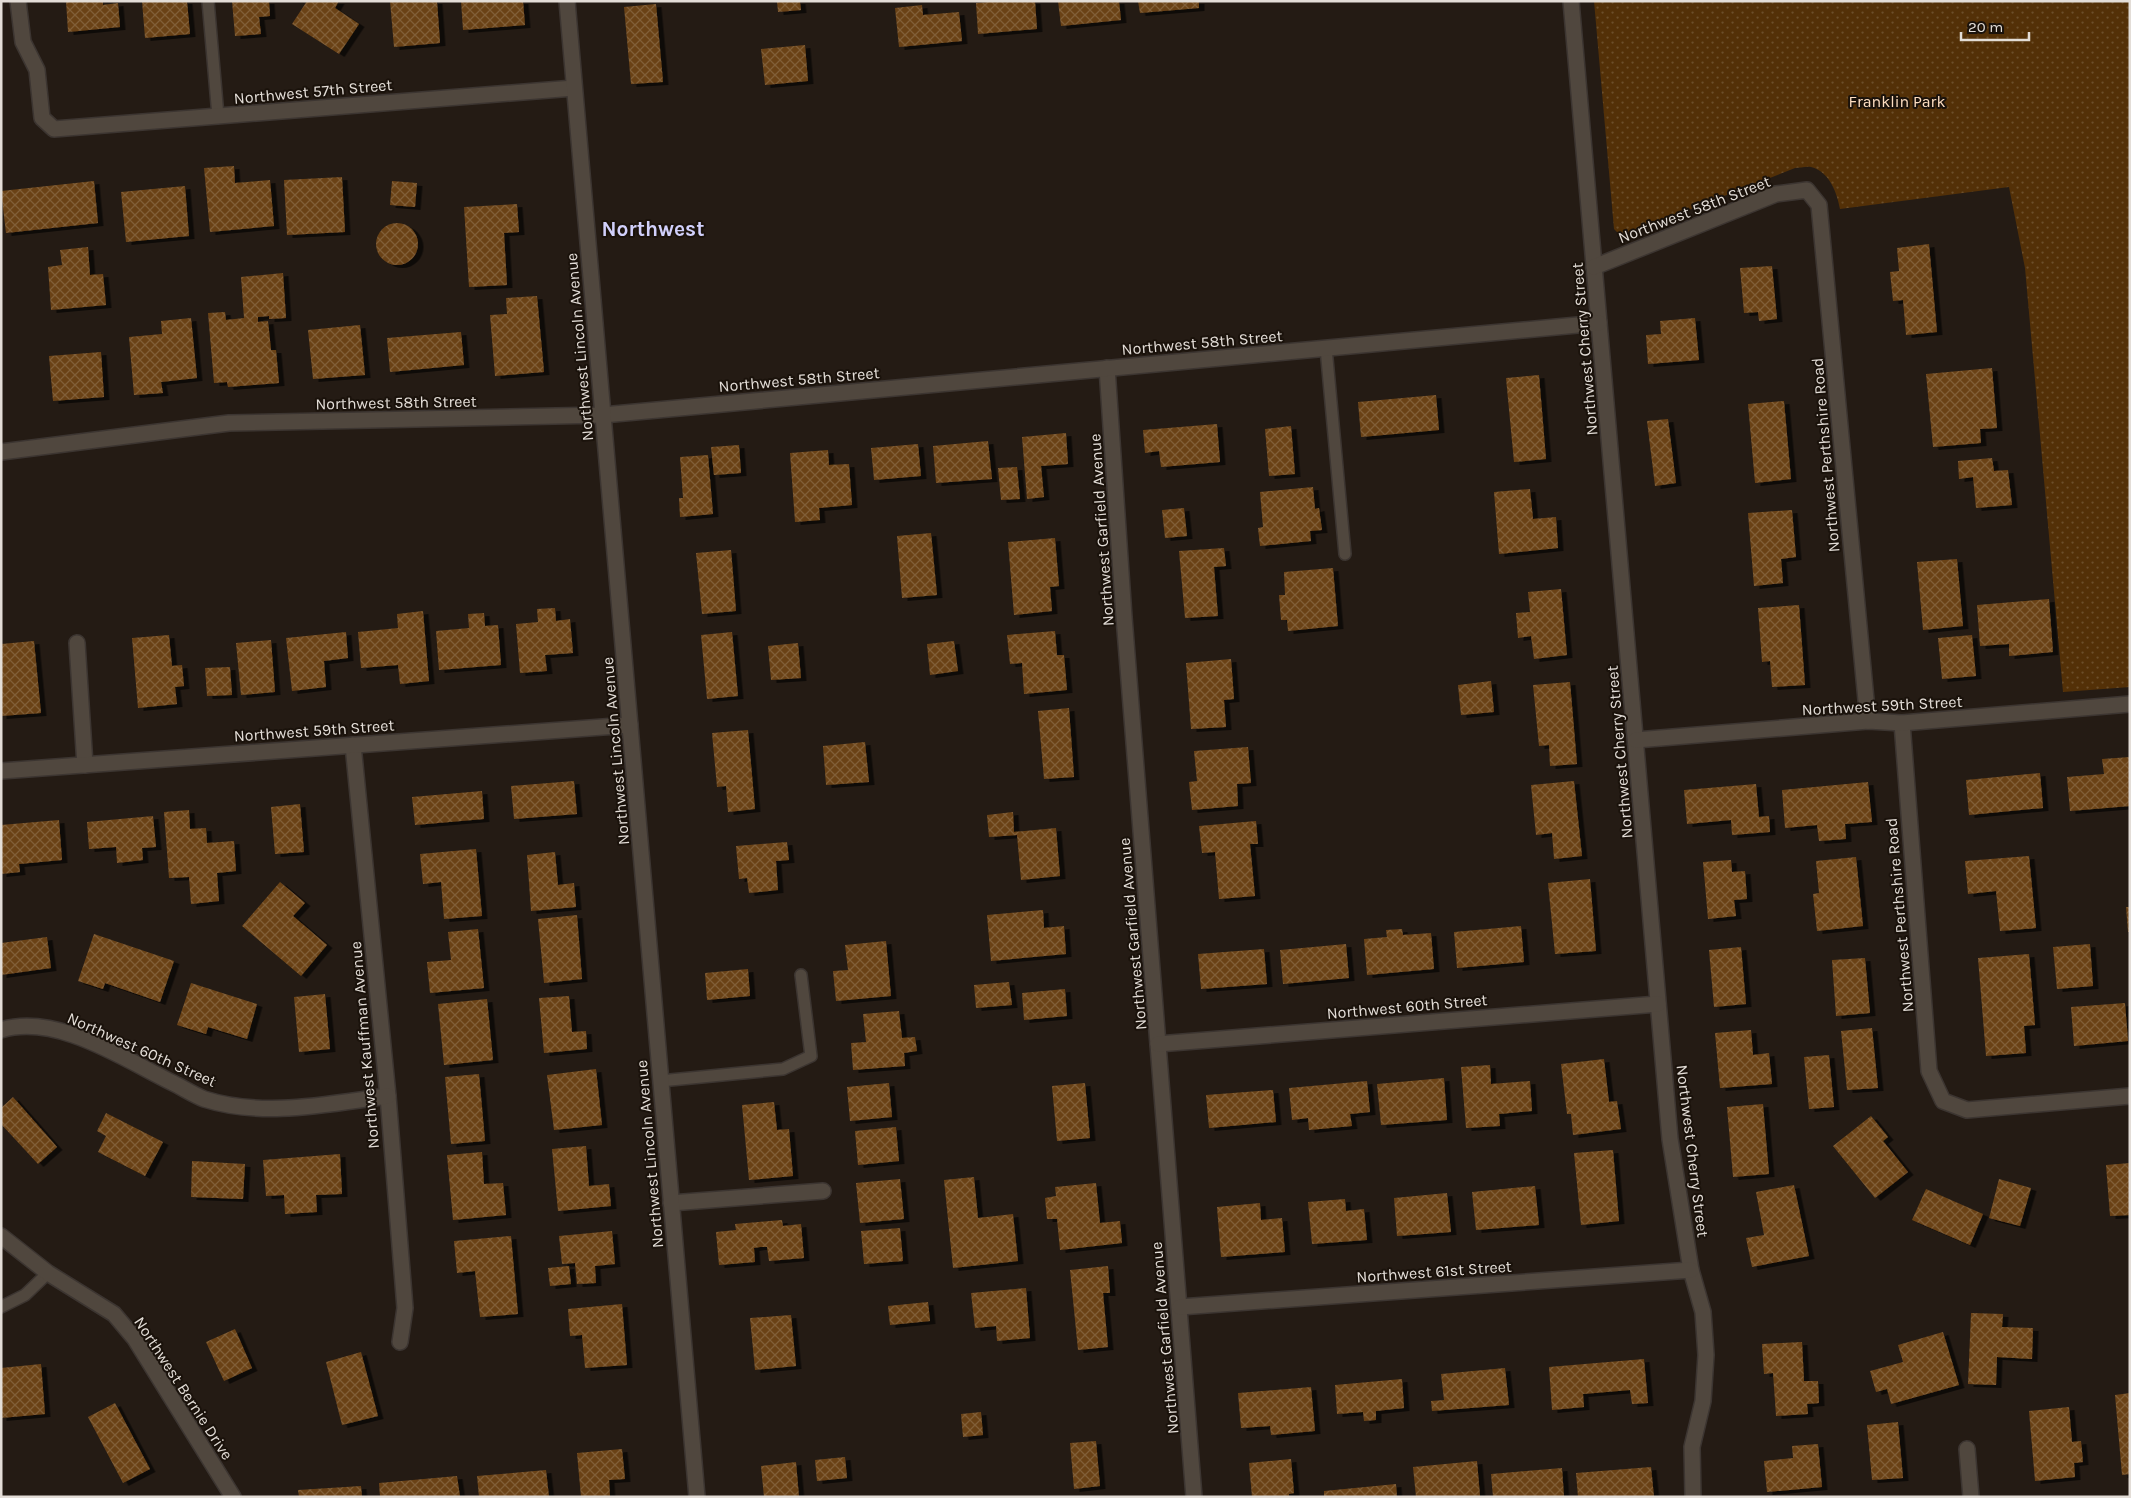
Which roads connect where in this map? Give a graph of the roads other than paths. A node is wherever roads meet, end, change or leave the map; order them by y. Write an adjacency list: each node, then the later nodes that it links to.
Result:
1 (18, 1): 6 (street, Northwest 57th Street)
2 (208, 1): 6 (lane)
3 (567, 1): 5 (street, Northwest Lincoln Avenue)
4 (1571, 1): 8 (street, Northwest Cherry Street)
5 (574, 88): 6 (street, Northwest 57th Street); 12 (street, Northwest Lincoln Avenue)
6 (218, 116)
7 (1807, 190): 8 (street, Northwest 58th Street); 17 (street, Northwest Perthshire Road)
8 (1594, 267): 9 (street, Northwest Cherry Street)
9 (1599, 323): 10 (street, Northwest 58th Street); 20 (street, Northwest Cherry Street)
10 (1326, 348): 11 (street, Northwest 58th Street); 14 (lane)
11 (1107, 368): 12 (street, Northwest 58th Street); 27 (street, Northwest Garfield Avenue)
12 (603, 415): 13 (street, Northwest 58th Street); 19 (street, Northwest Lincoln Avenue)
13 (1, 452)
14 (1345, 554)
15 (77, 643): 22 (street)
16 (2130, 704): 18 (street, Northwest 59th Street)
17 (1868, 721): 18 (street, Northwest 59th Street); 20 (street, Northwest 59th Street)
18 (1902, 723): 30 (street, Northwest Perthshire Road)
19 (630, 725): 21 (street, Northwest 59th Street); 28 (street, Northwest Lincoln Avenue)
20 (1636, 740): 25 (street, Northwest Cherry Street)
21 (353, 745): 22 (street, Northwest 59th Street); 29 (street, Northwest Kauffman Avenue)
22 (85, 765): 23 (street, Northwest 59th Street)
23 (1, 771)
24 (801, 975): 28 (lane)
25 (1658, 1004): 27 (street, Northwest 60th Street); 34 (street, Northwest Cherry Street)
26 (1, 1030): 29 (street, Northwest 60th Street)
27 (1158, 1044): 37 (street, Northwest Garfield Avenue)
28 (660, 1081): 32 (street, Northwest Lincoln Avenue)
29 (388, 1096): 38 (street, Northwest Kauffman Avenue)
30 (2130, 1096)
31 (823, 1191): 32 (street)
32 (671, 1203): 41 (street, Northwest Lincoln Avenue)
33 (1, 1236): 35 (street, Northwest Bernie Drive)
34 (1691, 1270): 37 (street, Northwest 61st Street); 43 (street, Northwest Cherry Street)
35 (48, 1273): 36 (lane); 40 (street, Northwest Bernie Drive)
36 (1, 1307)
37 (1180, 1307): 42 (street, Northwest Garfield Avenue)
38 (400, 1342)
39 (1967, 1449): 44 (street)
40 (234, 1497)
41 (697, 1497)
42 (1194, 1497)
43 (1693, 1497)
44 (1971, 1497)

